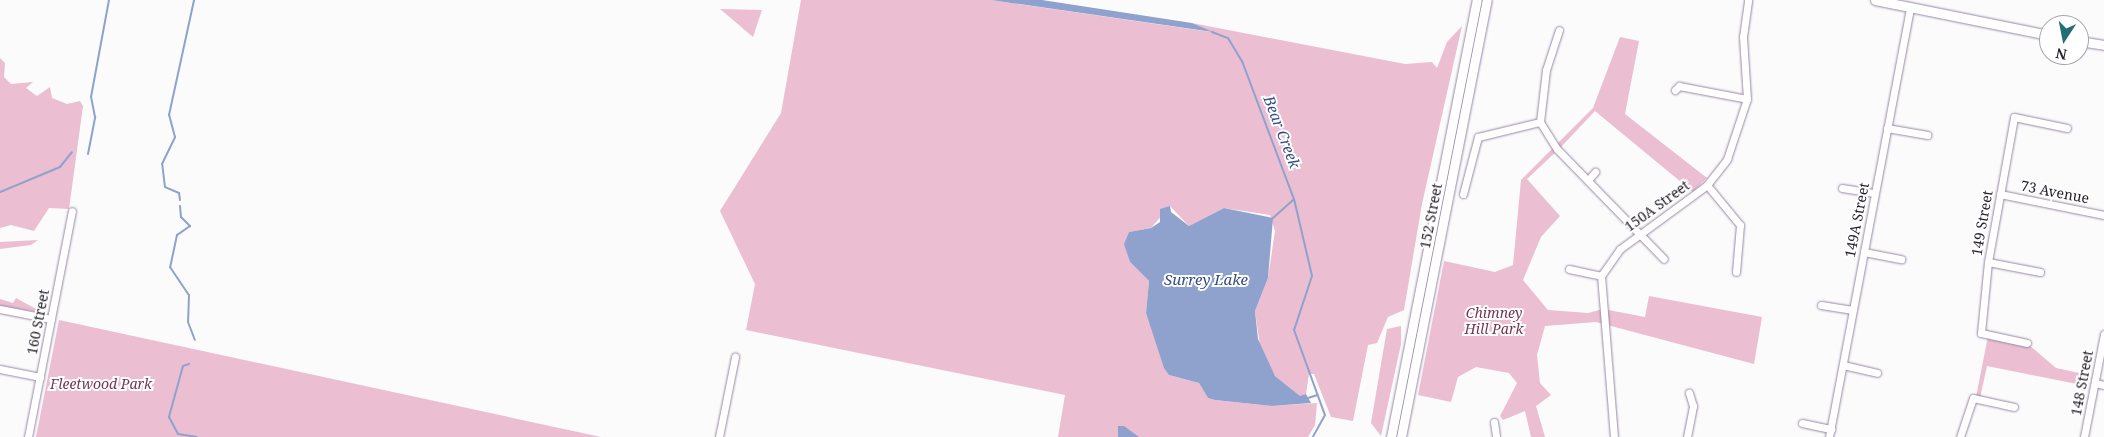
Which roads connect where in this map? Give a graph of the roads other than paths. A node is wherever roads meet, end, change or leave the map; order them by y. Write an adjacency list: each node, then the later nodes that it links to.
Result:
1 (1477, 0): 54 (main road, 152 Street)
2 (1487, 0): 55 (main road, 152 Street)
3 (1748, 0): 11 (street, 150A Street)
4 (1875, 0): 5 (main road)
5 (1910, 7): 7 (main road); 13 (street, 149A Street)
6 (1559, 30): 12 (street)
7 (2039, 33)
8 (2089, 42): 9 (main road)
9 (2104, 45)
10 (1675, 90): 11 (street)
11 (1747, 99): 18 (street, 150A Street)
12 (1540, 122): 17 (street); 21 (street)
13 (1887, 128): 15 (street); 20 (street, 149A Street)
14 (2067, 128): 22 (street, 149 Street)
15 (1928, 135)
16 (1595, 172): 17 (street)
17 (1588, 180): 25 (street)
18 (1707, 185): 25 (street, 150A Street); 31 (street)
19 (1842, 188): 20 (street)
20 (1875, 193): 26 (street, 149A Street)
21 (1463, 194)
22 (2000, 194): 24 (street, 73 Avenue); 29 (street, 149 Street)
23 (72, 211): 37 (street, 160 Street)
24 (2104, 214)
25 (1640, 233): 27 (street); 33 (street, 150A Street)
26 (1864, 252): 28 (street); 36 (street, 149A Street)
27 (1664, 259)
28 (1901, 259)
29 (1988, 262): 32 (street); 39 (street, 149 Street)
30 (1569, 268): 33 (street)
31 (1736, 272)
32 (2040, 272)
33 (1601, 276): 57 (street)
34 (1821, 305): 36 (street)
35 (0, 309): 37 (street)
36 (1853, 310): 41 (street, 149A Street)
37 (51, 319): 44 (street, 160 Street)
38 (2104, 334): 45 (street, 148 Street)
39 (2027, 343)
40 (735, 357): 53 (street)
41 (1843, 365): 43 (street); 51 (street, 149A Street)
42 (0, 369): 44 (street)
43 (1878, 373)
44 (40, 377): 52 (street, 160 Street)
45 (2095, 383): 46 (street); 61 (street, 148 Street)
46 (2104, 385)
47 (1689, 393): 58 (street)
48 (2014, 407): 60 (street)
49 (1494, 422): 56 (street)
50 (1802, 424): 51 (street)
51 (1831, 429): 59 (street, 149A Street)
52 (28, 437)
53 (719, 437)
54 (1391, 437)
55 (1401, 437)
56 (1496, 437)
57 (1614, 437)
58 (1687, 437)
59 (1829, 437)
60 (1960, 437)
61 (2084, 437)

